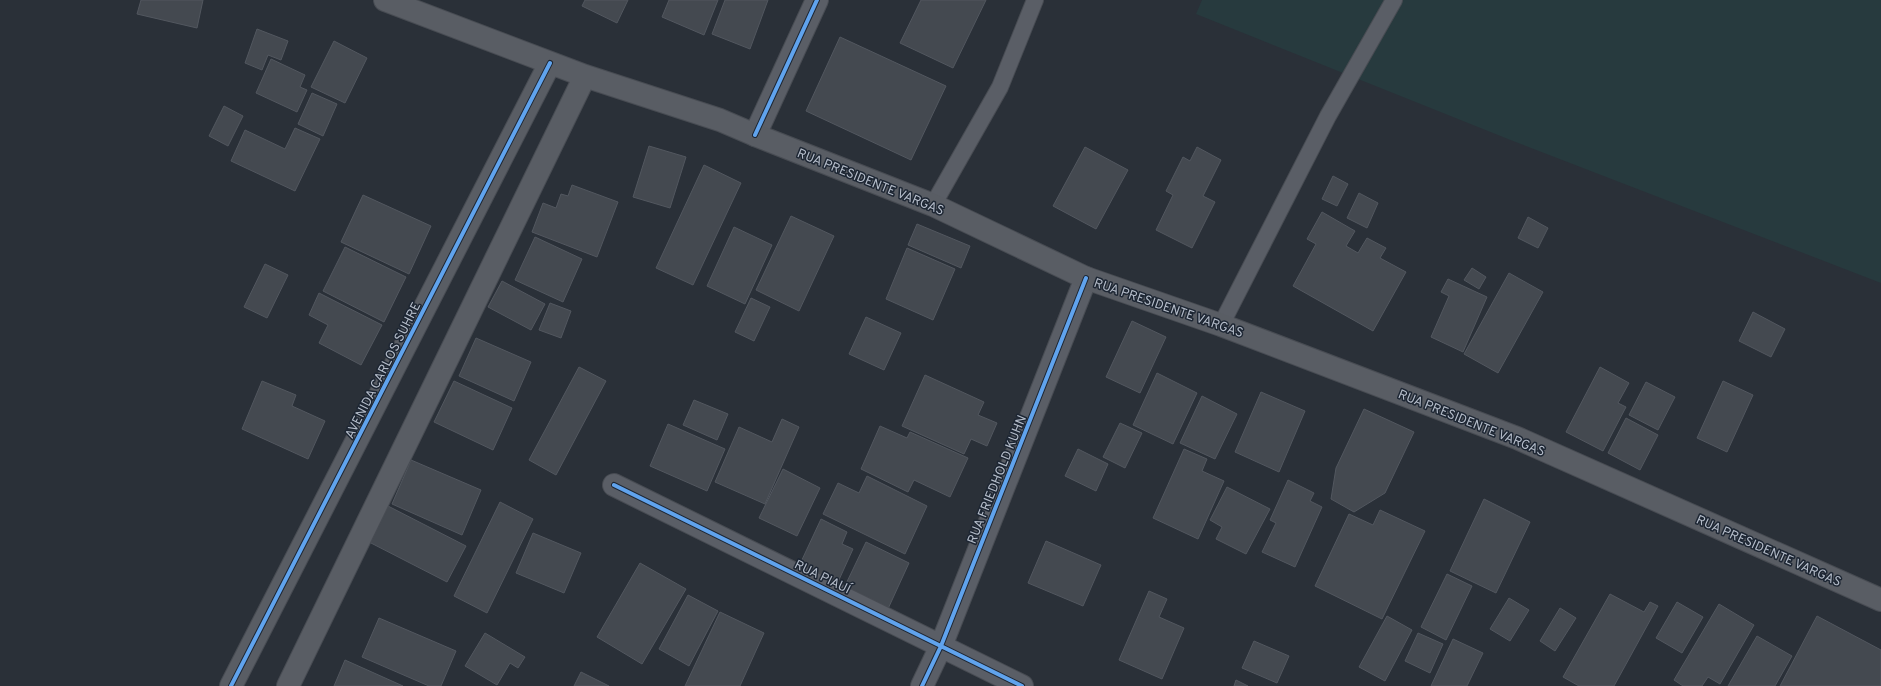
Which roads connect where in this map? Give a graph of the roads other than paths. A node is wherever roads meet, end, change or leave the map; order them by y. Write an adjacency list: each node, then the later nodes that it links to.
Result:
1 (385, 0): 5 (main road, RUA PRESIDENTE VARGAS)
2 (817, 0): 7 (street)
3 (1035, 0): 8 (lane)
4 (1394, 0): 10 (lane)
5 (550, 63): 6 (main road, RUA PRESIDENTE VARGAS); 14 (main road, AVENIDA CARLOS SUHRE)
6 (585, 76): 7 (main road, RUA PRESIDENTE VARGAS); 15 (main road)
7 (755, 135): 8 (main road, RUA PRESIDENTE VARGAS)
8 (934, 205): 9 (main road, RUA PRESIDENTE VARGAS)
9 (1086, 278): 10 (main road, RUA PRESIDENTE VARGAS); 13 (street, RUA FRIEDHOLD KUHN)
10 (1221, 325): 12 (main road, RUA PRESIDENTE VARGAS)
11 (614, 485): 13 (street, RUA PIAUÍ)
12 (1881, 600)
13 (941, 646): 16 (street, RUA FRIEDHOLD KUHN); 17 (street, RUA PIAUÍ)
14 (231, 686)
15 (288, 686)
16 (922, 686)
17 (1022, 686)

